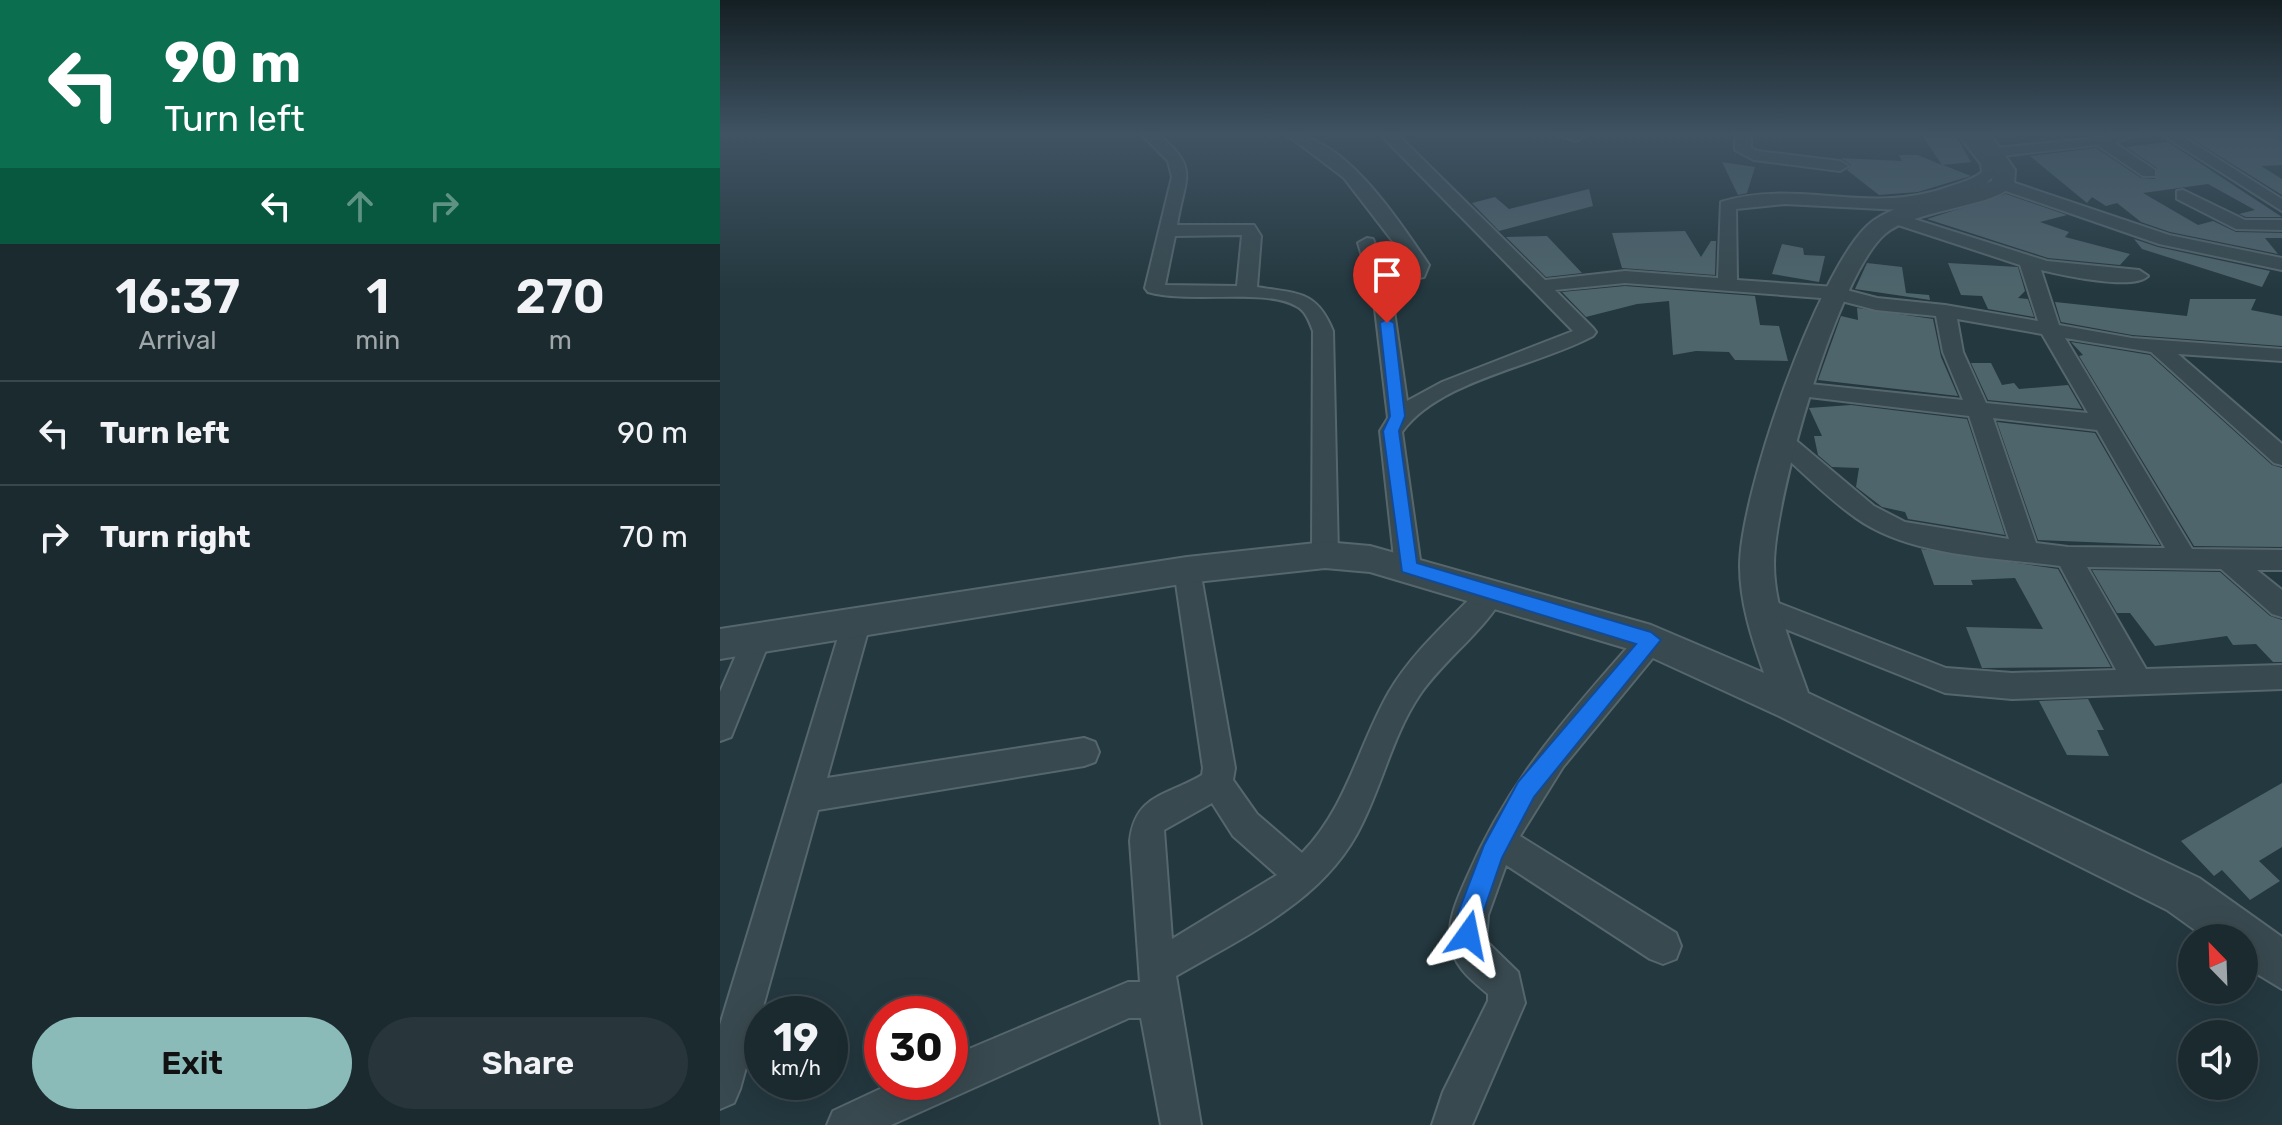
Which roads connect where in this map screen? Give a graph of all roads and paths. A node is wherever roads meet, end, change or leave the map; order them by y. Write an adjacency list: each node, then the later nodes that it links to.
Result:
1 (1180, 186): 12 (street)
2 (1360, 186): 17 (street)
3 (1441, 186): 19 (street)
4 (1967, 186): 18 (street)
5 (1996, 186): 10 (street)
6 (2010, 186): 15 (street)
7 (2253, 186): 9 (street)
8 (2183, 195): 11 (street)
9 (2282, 206)
10 (1898, 219): 14 (street); 21 (street)
11 (2282, 225)
12 (1168, 228): 20 (street); 20 (street)
13 (1367, 243): 17 (street)
14 (2029, 263): 16 (street); 23 (street)
15 (2282, 264)
16 (2139, 276)
17 (1380, 279): 28 (street)
18 (1728, 284): 19 (street); 21 (street)
19 (1541, 286): 28 (street)
20 (1249, 291): 33 (street)
21 (1835, 293): 22 (street); 26 (street)
22 (1945, 311): 23 (street); 27 (street)
23 (2051, 332): 24 (street); 29 (street)
24 (2157, 346): 25 (street); 31 (street)
25 (2282, 355)
26 (1800, 390): 27 (street); 30 (street)
27 (1979, 411): 29 (street); 32 (street)
28 (1398, 416): 38 (street)
29 (2106, 423): 36 (street)
30 (1784, 443): 32 (street); 42 (street)
31 (2282, 457)
32 (2026, 552): 34 (street)
33 (1325, 555): 38 (street); 39 (street)
34 (2068, 557): 36 (street); 47 (street)
35 (2228, 560): 36 (street); 37 (street); 41 (street)
36 (2186, 561)
37 (2278, 563)
38 (1408, 567): 40 (street)
39 (1187, 570): 43 (street); 51 (street)
40 (1492, 593): 44 (street); 54 (street)
41 (2282, 606)
42 (1763, 608): 47 (street); 48 (street)
43 (856, 624): 45 (street); 52 (street)
44 (1651, 640): 48 (street); 53 (street)
45 (738, 642): 49 (street)
46 (2282, 677): 47 (street)
47 (2138, 682)
48 (1793, 704): 56 (street)
49 (720, 727)
50 (1084, 752): 52 (street)
51 (1217, 783): 54 (street); 57 (street)
52 (805, 797): 60 (street)
53 (1498, 841): 55 (street); 64 (street)
54 (1303, 876): 57 (street)
55 (1663, 946)
56 (2282, 965)
57 (1157, 967): 58 (street)
58 (1161, 1013): 59 (street); 63 (street)
59 (968, 1069)
60 (720, 1089)
61 (901, 1100): 62 (street)
62 (849, 1125)
63 (1181, 1125)
64 (1452, 1125)

